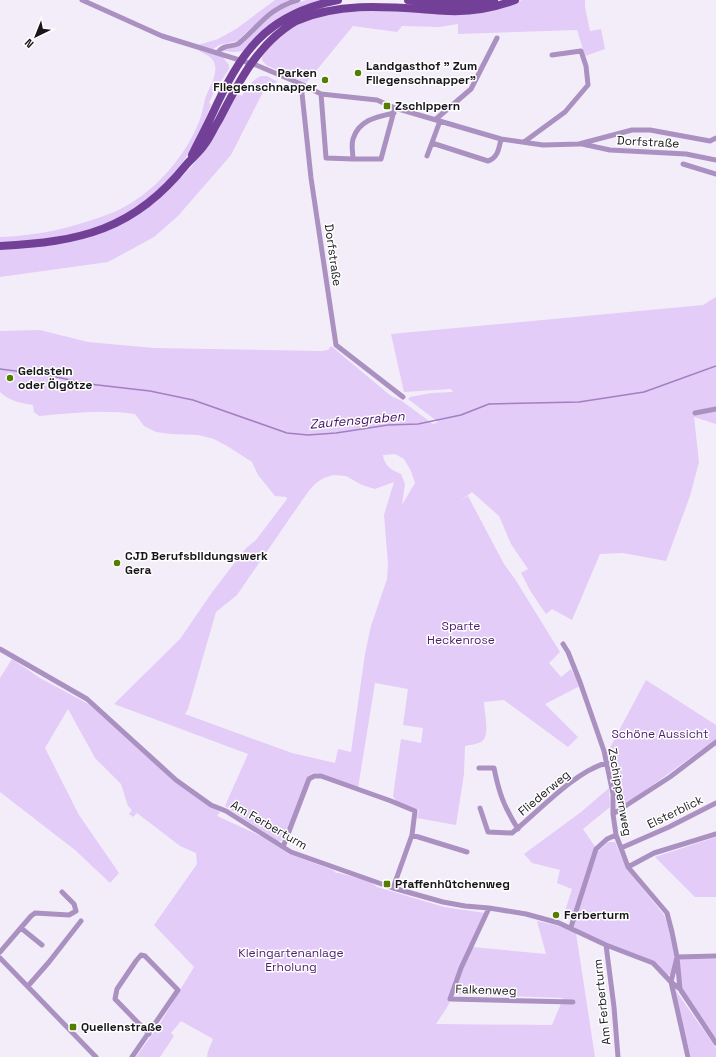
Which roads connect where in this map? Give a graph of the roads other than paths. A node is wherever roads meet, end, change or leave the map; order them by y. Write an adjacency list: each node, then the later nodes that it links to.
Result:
1 (82, 0): 8 (street, Dorfstraße)
2 (298, 0): 8 (street)
3 (338, 0): 10 (main road)
4 (408, 0): 5 (main road)
5 (494, 0)
6 (515, 0): 11 (main road)
7 (497, 38): 15 (street)
8 (218, 52): 10 (street, Dorfstraße)
9 (552, 55): 18 (street)
10 (241, 60): 11 (street, Dorfstraße); 24 (main road)
11 (251, 63): 12 (street, Dorfstraße); 24 (main road)
12 (301, 84): 13 (street, Dorfstraße); 28 (street, Dorfstraße)
13 (321, 94): 14 (street, Dorfstraße); 22 (street)
14 (395, 110): 15 (street, Dorfstraße); 22 (street); 22 (street)
15 (438, 120): 17 (street, Dorfstraße); 19 (street)
16 (716, 138): 20 (street, Dorfstraße)
17 (501, 139): 18 (street, Dorfstraße); 19 (street)
18 (524, 142): 20 (street, Dorfstraße)
19 (432, 143): 21 (street)
20 (579, 144): 23 (street, Dorfstraße)
21 (427, 156)
22 (353, 159)
23 (716, 160)
24 (188, 163): 27 (main road)
25 (683, 164): 26 (street, Dorfstraße)
26 (716, 174)
27 (0, 246)
28 (403, 397)
29 (716, 409): 30 (street)
30 (695, 413)
31 (563, 644): 34 (street, Zschippernweg)
32 (0, 649): 43 (street, Am Ferberturm)
33 (716, 742): 38 (street)
34 (606, 762): 38 (street, Zschippernweg); 39 (street, Fliederweg)
35 (479, 768): 39 (street, Fliederweg)
36 (716, 803): 44 (street, Elsterblick)
37 (480, 808): 39 (street, Fliederweg)
38 (613, 814): 42 (street, Zschippernweg)
39 (518, 829)
40 (412, 834): 43 (street); 45 (street); 47 (street)
41 (716, 834): 46 (street)
42 (616, 835): 44 (street, Zschippernweg); 51 (street)
43 (283, 847): 47 (street, Am Ferberturm)
44 (621, 848): 46 (street, Zschippernweg)
45 (467, 852)
46 (628, 867): 57 (street, Zschippernweg)
47 (393, 888): 49 (street, Am Ferberturm)
48 (62, 892): 52 (street)
49 (489, 908): 51 (street, Am Ferberturm); 62 (street, Falkenweg)
50 (81, 921): 60 (street)
51 (571, 927): 53 (street, Am Ferberturm)
52 (21, 928): 54 (street); 55 (street)
53 (606, 944): 59 (street, Am Ferberturm); 67 (street, Am Ferberturm)
54 (42, 945)
55 (0, 952)
56 (716, 956): 57 (street)
57 (677, 957): 59 (street, Zschippernweg); 61 (street)
58 (0, 958): 60 (street)
59 (671, 982): 61 (street, Am Ferberturm); 68 (street)
60 (28, 986): 65 (street)
61 (680, 988): 64 (street)
62 (573, 1002)
63 (149, 1034): 63 (street); 66 (street)
64 (716, 1043)
65 (96, 1057)
66 (132, 1057)
67 (618, 1057)
68 (688, 1057)

